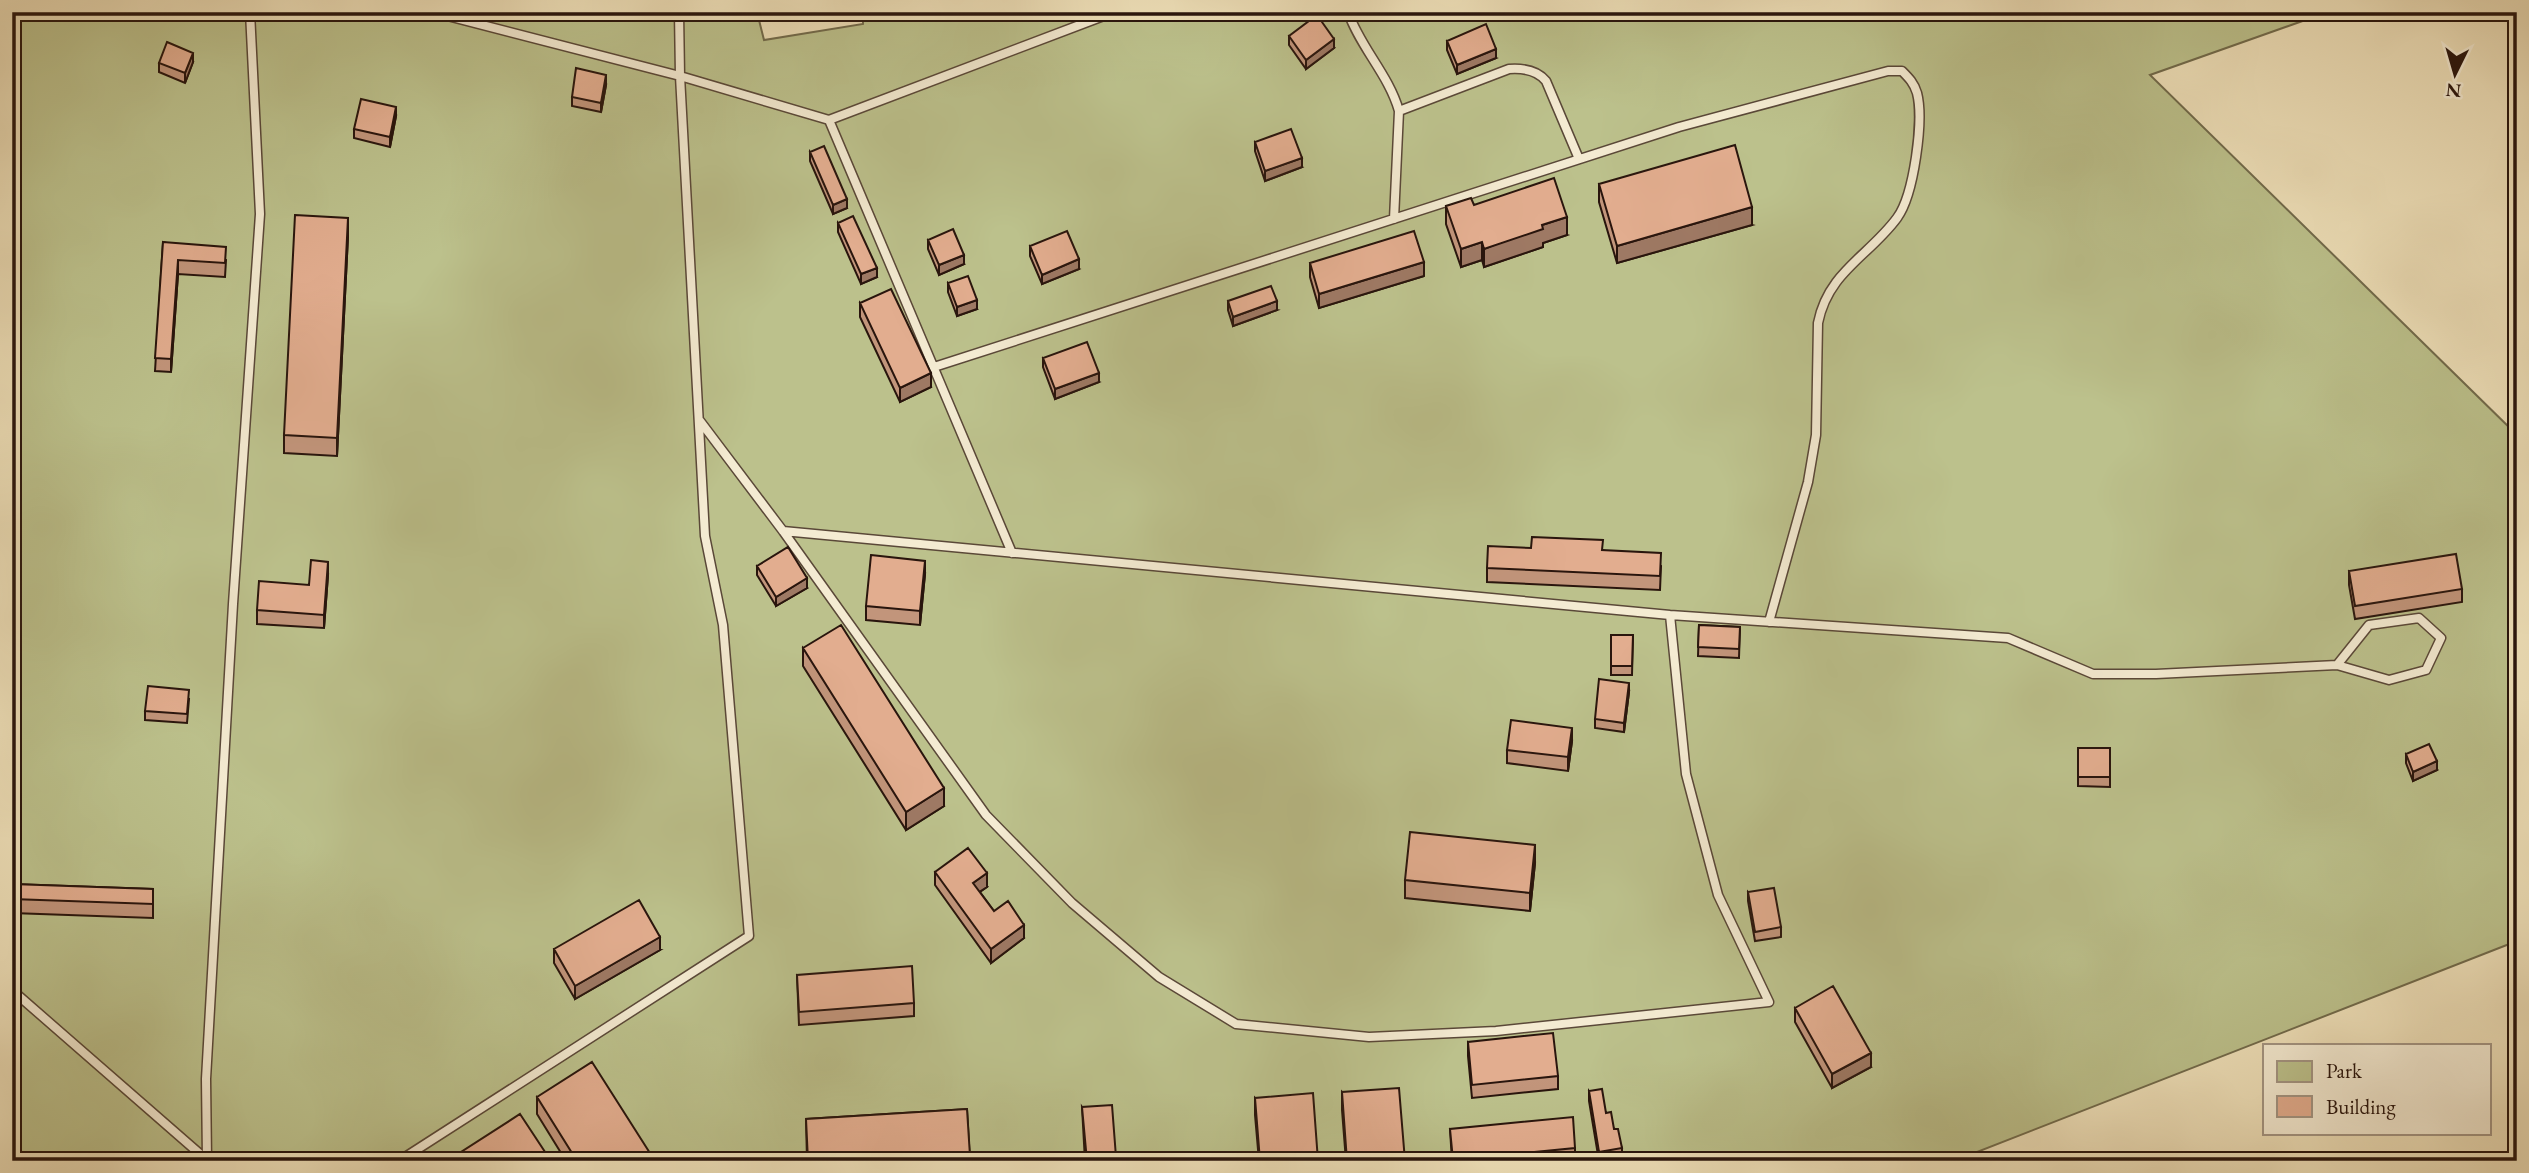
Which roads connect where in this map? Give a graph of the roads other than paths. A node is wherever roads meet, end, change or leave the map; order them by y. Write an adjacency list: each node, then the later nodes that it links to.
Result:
1 (250, 12): 19 (lane)
2 (432, 12): 6 (lane)
3 (679, 12): 6 (lane)
4 (1114, 12): 8 (lane)
5 (1348, 12): 7 (lane)
6 (680, 75): 8 (lane); 12 (lane)
7 (1399, 111): 9 (lane); 10 (lane)
8 (829, 120): 11 (lane)
9 (1579, 159): 10 (lane); 16 (lane)
10 (1394, 219): 11 (lane)
11 (934, 367): 14 (lane)
12 (700, 421): 13 (lane); 20 (lane)
13 (783, 531): 14 (lane); 15 (lane)
14 (1012, 553): 15 (lane)
15 (1670, 615): 16 (lane)
16 (1769, 622): 17 (lane)
17 (2337, 665): 17 (lane)
18 (12, 990): 19 (lane)
19 (208, 1160)
20 (400, 1161)

